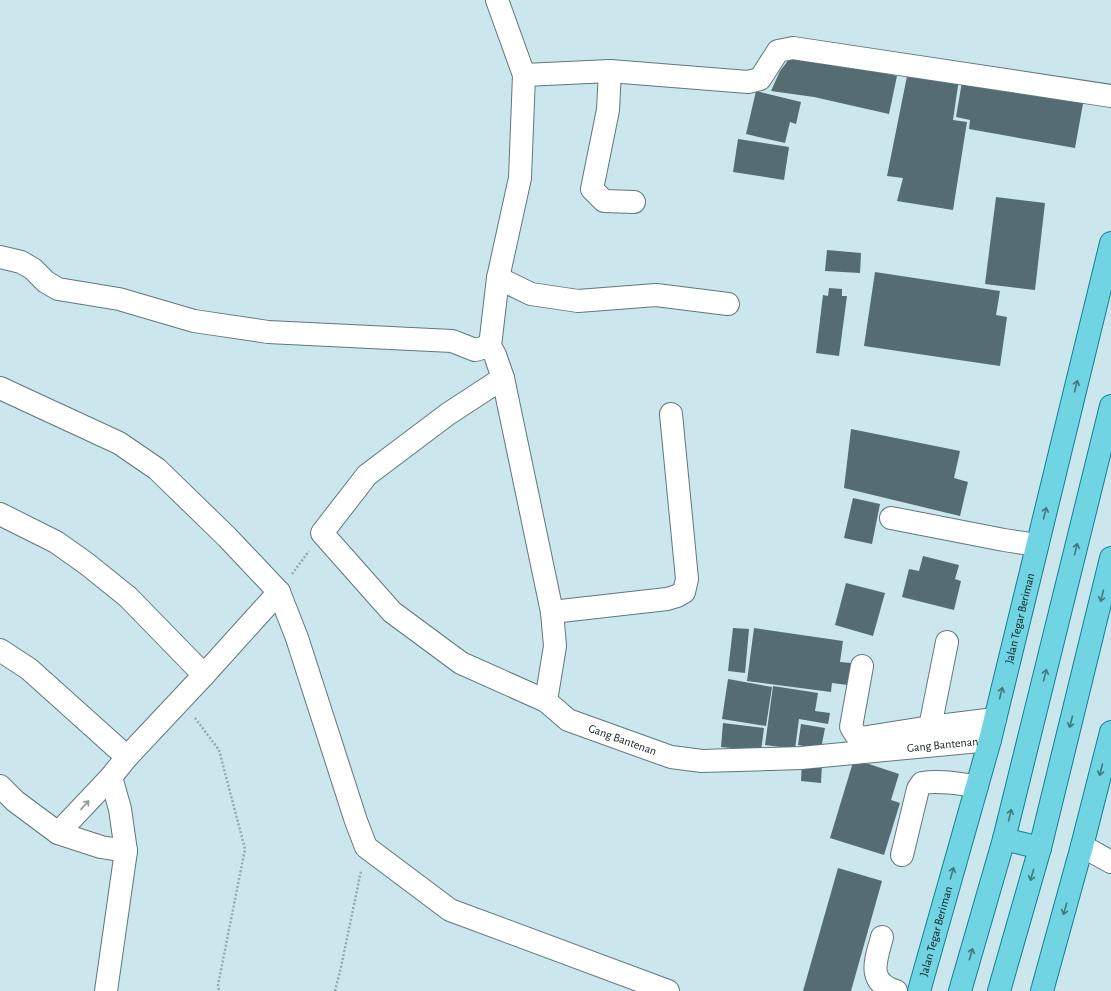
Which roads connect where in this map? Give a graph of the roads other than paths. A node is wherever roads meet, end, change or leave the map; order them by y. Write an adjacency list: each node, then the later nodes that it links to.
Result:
1 (497, 0): 3 (street)
2 (610, 71): 3 (street); 4 (street); 5 (street)
3 (524, 75): 8 (street)
4 (1111, 96)
5 (634, 202)
6 (1111, 243): 17 (main road, Jalan Tegar Beriman, one-way to 6)
7 (0, 257): 10 (street)
8 (498, 278): 9 (street); 10 (street)
9 (728, 304)
10 (490, 346): 11 (street)
11 (503, 378): 20 (street); 25 (street, Gang Bantenan)
12 (0, 388): 19 (street)
13 (1111, 406): 35 (main road, one-way to 13)
14 (671, 414): 20 (street)
15 (0, 514): 24 (street)
16 (891, 518): 17 (street)
17 (1037, 545): 26 (main road, Jalan Tegar Beriman, one-way to 17)
18 (1111, 558): 37 (main road, one-way to 37)
19 (279, 592): 24 (street); 43 (street)
20 (552, 612): 25 (street)
21 (947, 642): 27 (street)
22 (0, 650): 30 (street)
23 (862, 666): 27 (street)
24 (204, 675): 30 (street)
25 (546, 701): 29 (street, Gang Bantenan)
26 (995, 719): 27 (street); 29 (main road, Jalan Tegar Beriman)
27 (930, 727)
28 (1111, 732): 36 (main road, one-way to 36)
29 (990, 740): 33 (main road, Jalan Tegar Beriman)
30 (127, 757): 31 (street)
31 (111, 777): 34 (street, one-way to 31); 38 (street)
32 (0, 786): 34 (street)
33 (977, 786): 39 (street); 45 (main road, Jalan Tegar Beriman, one-way to 33)
34 (58, 833): 38 (street)
35 (1004, 839): 37 (main road); 46 (main road, one-way to 35)
36 (1082, 846): 40 (street); 48 (main road, one-way to 48)
37 (1040, 848): 47 (main road, one-way to 47)
38 (126, 851): 42 (street)
39 (902, 854)
40 (1111, 862)
41 (882, 937): 44 (street)
42 (106, 991)
43 (668, 991)
44 (896, 991)
45 (919, 991)
46 (960, 991)
47 (999, 991)
48 (1042, 991)

